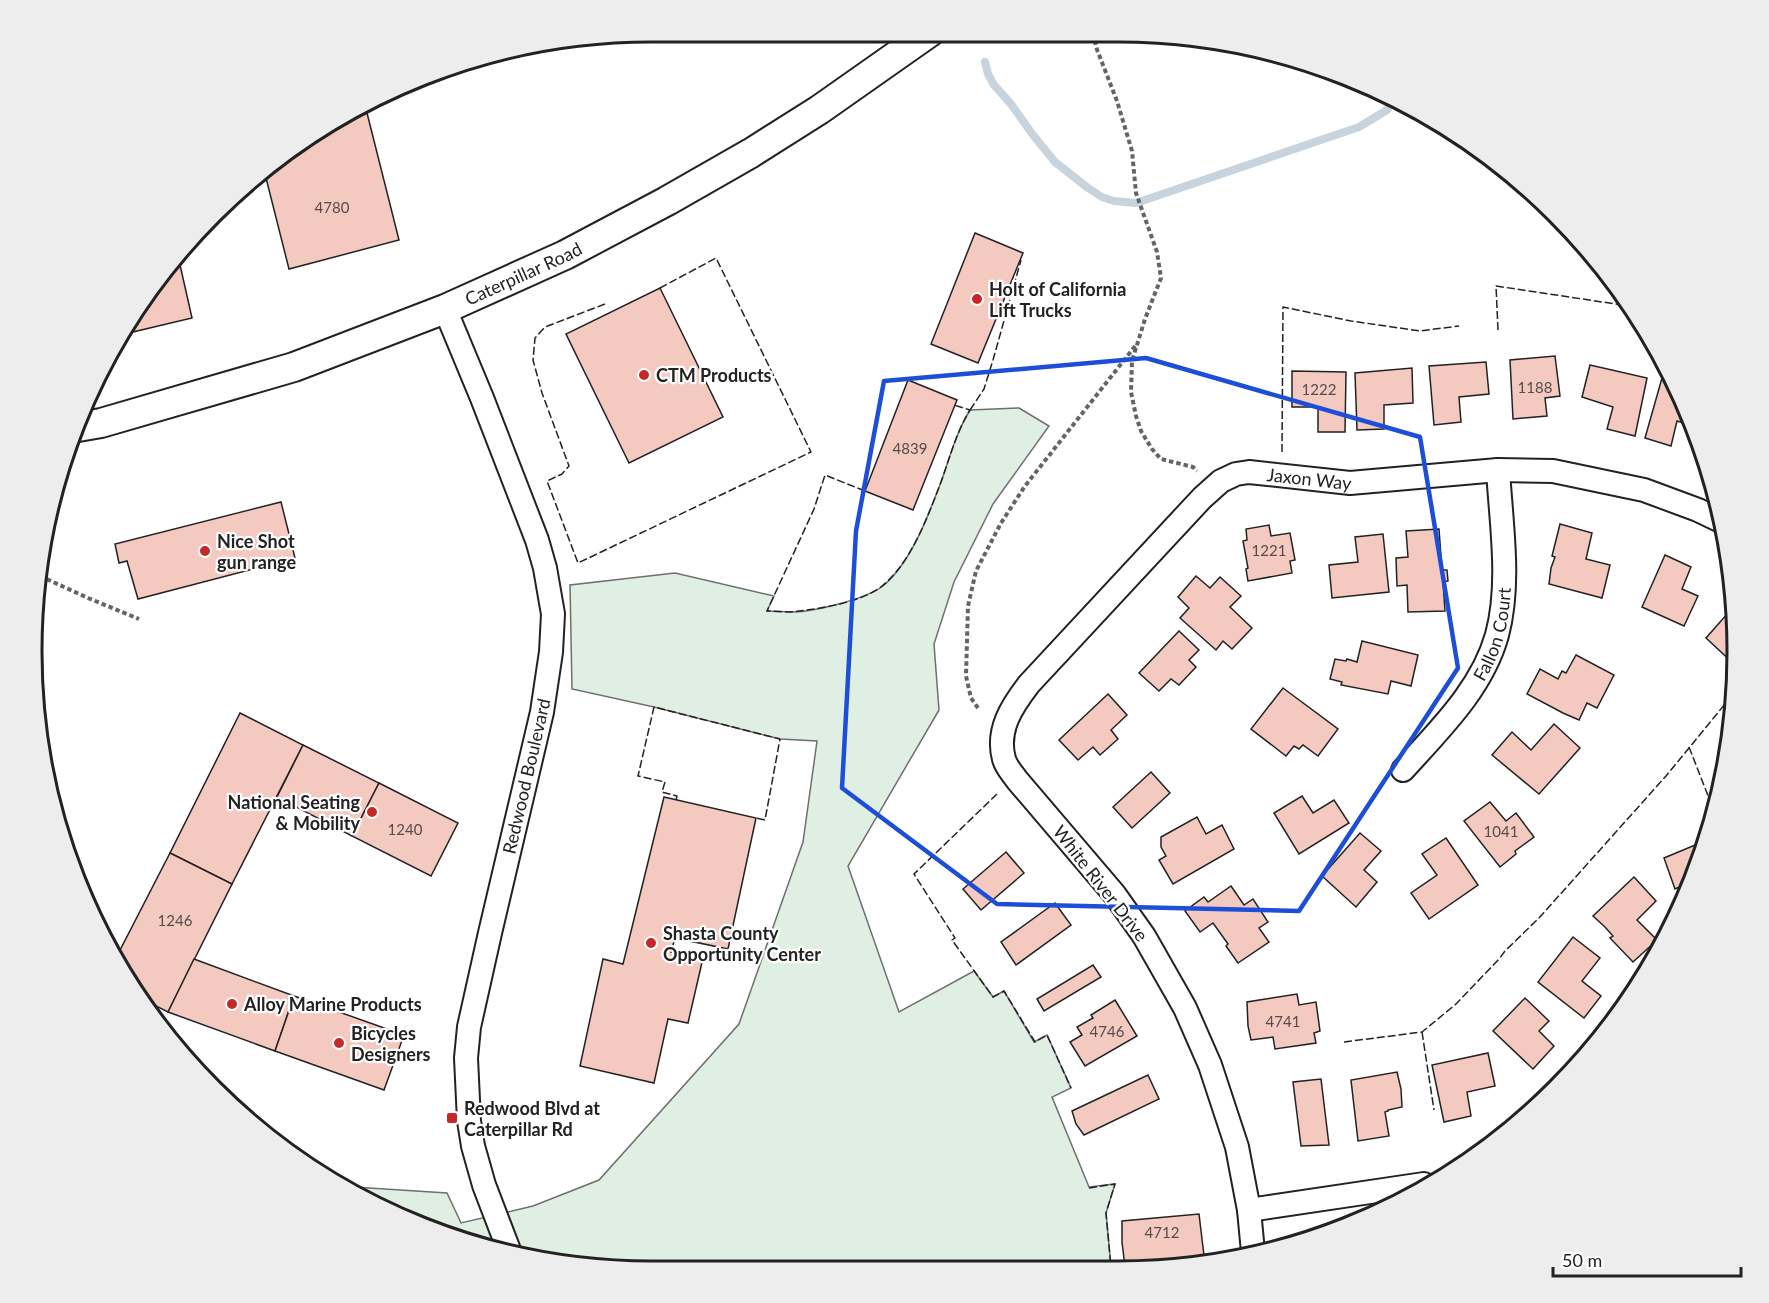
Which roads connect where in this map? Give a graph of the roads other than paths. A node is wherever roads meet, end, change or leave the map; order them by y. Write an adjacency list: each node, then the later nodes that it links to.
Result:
1 (916, 42): 2 (street, Caterpillar Road)
2 (445, 309): 3 (street, Caterpillar Road); 10 (street, Redwood Boulevard)
3 (85, 426)
4 (1498, 470): 5 (street, Jaxon Way); 6 (street, Jaxon Way); 7 (street, Fallon Court)
5 (1711, 516)
6 (1003, 728): 9 (street, White River Drive)
7 (1403, 770)
8 (1409, 1186): 9 (street)
9 (1249, 1210): 11 (street, White River Drive)
10 (506, 1243)
11 (1252, 1245)

